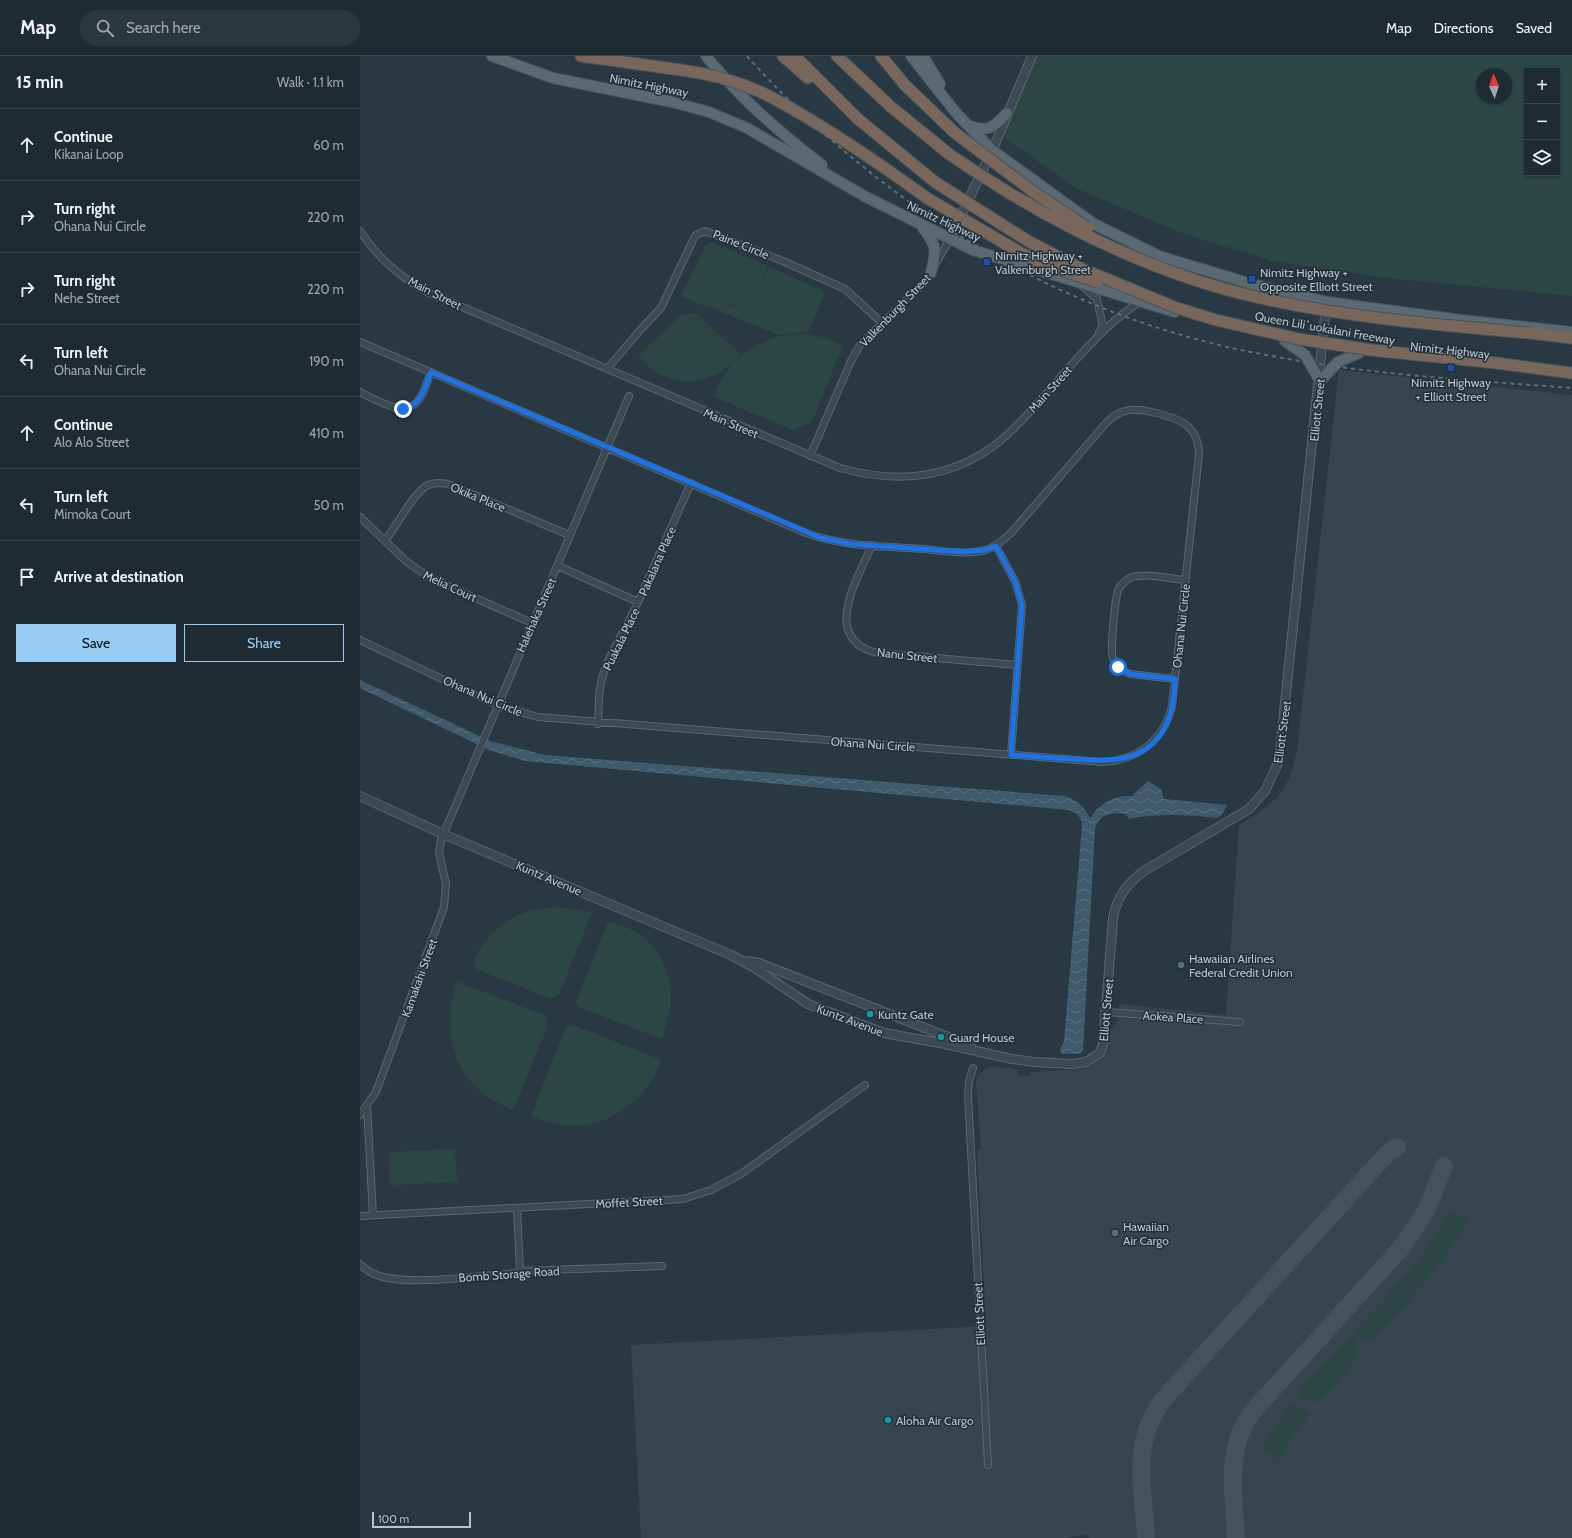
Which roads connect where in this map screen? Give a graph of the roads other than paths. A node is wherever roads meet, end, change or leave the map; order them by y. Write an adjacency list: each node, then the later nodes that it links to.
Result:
1 (492, 56): 16 (main road, Nimitz Highway)
2 (581, 56): 25 (highway, bridge)
3 (706, 56): 16 (main road)
4 (783, 56): 13 (highway)
5 (795, 56): 13 (highway, Queen Liliʻuokalani Freeway)
6 (837, 56): 20 (highway, Queen Liliʻuokalani Freeway, bridge)
7 (881, 56): 20 (highway, bridge)
8 (911, 56): 12 (main road)
9 (923, 56): 12 (main road)
10 (1032, 56): 11 (street, Valkenburgh Street)
11 (1007, 113): 14 (main road); 15 (street, Valkenburgh Street)
12 (957, 114): 14 (main road)
13 (858, 119): 25 (highway, Queen Liliʻuokalani Freeway, bridge)
14 (966, 124): 15 (main road)
15 (992, 150): 19 (street, Valkenburgh Street); 24 (main road)
16 (866, 197): 17 (main road, Nimitz Highway)
17 (922, 226): 19 (main road, Nimitz Highway); 21 (main road)
18 (360, 231): 35 (street, Main Street)
19 (950, 239): 21 (street, Valkenburgh Street); 22 (main road, Nimitz Highway)
20 (1136, 258): 27 (highway, Queen Liliʻuokalani Freeway, bridge)
21 (931, 273): 26 (street, Valkenburgh Street)
22 (1076, 280): 23 (main road, Nimitz Highway); 32 (street, Main Street)
23 (1141, 301): 30 (main road, Nimitz Highway); 32 (street, Main Street)
24 (1327, 302): 28 (main road); 33 (street, Elliott Street)
25 (1177, 308): 37 (highway, Queen Liliʻuokalani Freeway, bridge)
26 (881, 322): 35 (street, Paine Circle); 42 (street, Valkenburgh Street)
27 (1530, 333): 28 (highway); 29 (highway, Queen Liliʻuokalani Freeway)
28 (1572, 333)
29 (1572, 338)
30 (1285, 341): 33 (main road, Nimitz Highway); 38 (main road)
31 (360, 342): 36 (street, Ohana Nui Circle)
32 (1092, 342): 42 (street, Main Street)
33 (1324, 347): 34 (main road, Nimitz Highway); 38 (street, Elliott Street)
34 (1359, 353): 37 (main road, Nimitz Highway); 38 (main road)
35 (607, 369): 42 (street, Main Street)
36 (431, 372): 39 (street); 41 (street, Ohana Nui Circle)
37 (1572, 373)
38 (1320, 381): 62 (street, Elliott Street)
39 (360, 392)
40 (629, 396): 41 (street, Halehaka Street)
41 (608, 447): 43 (street, Ohana Nui Circle); 45 (street, Halehaka Street)
42 (810, 456)
43 (691, 483): 47 (street, Ohana Nui Circle); 51 (street, Pakalana Place)
44 (360, 517): 46 (street, Melia Court)
45 (569, 535): 46 (street, Okika Place); 49 (street, Halehaka Street)
46 (385, 541): 52 (street, Melia Court)
47 (872, 545): 48 (street, Ohana Nui Circle); 54 (street, Nanu Street)
48 (996, 546): 50 (street, Ohana Nui Circle); 54 (street)
49 (558, 566): 51 (street, Pakalana Place); 52 (street, Halehaka Street)
50 (1185, 580): 55 (street, Ohana Nui Circle); 55 (street)
51 (638, 602): 57 (street, Puakala Place)
52 (532, 623): 56 (street, Halehaka Street)
53 (360, 640): 56 (street, Ohana Nui Circle)
54 (1018, 665): 58 (street)
55 (1175, 679): 58 (street, Ohana Nui Circle)
56 (497, 705): 57 (street, Ohana Nui Circle); 60 (street, Halehaka Street)
57 (598, 724): 58 (street, Ohana Nui Circle)
58 (1011, 755)
59 (360, 796): 60 (street, Kuntz Avenue)
60 (443, 834): 61 (street, Kuntz Avenue); 67 (street, Kamakahi Street)
61 (738, 958): 64 (street, Kuntz Avenue); 64 (street, Kuntz Avenue)
62 (1106, 1012): 63 (street, Aokea Place); 64 (street, Elliott Street)
63 (1240, 1022)
64 (979, 1050)
65 (973, 1068): 75 (street, Elliott Street)
66 (865, 1085): 69 (street, Moffet Street)
67 (367, 1107): 68 (street, Kamakahi Street); 70 (street)
68 (360, 1115)
69 (517, 1209): 70 (street, Moffet Street); 74 (street)
70 (372, 1215): 71 (street, Moffet Street)
71 (360, 1216)
72 (360, 1264): 74 (street, Bomb Storage Road)
73 (662, 1266): 74 (street, Bomb Storage Road)
74 (520, 1271)
75 (988, 1465)

